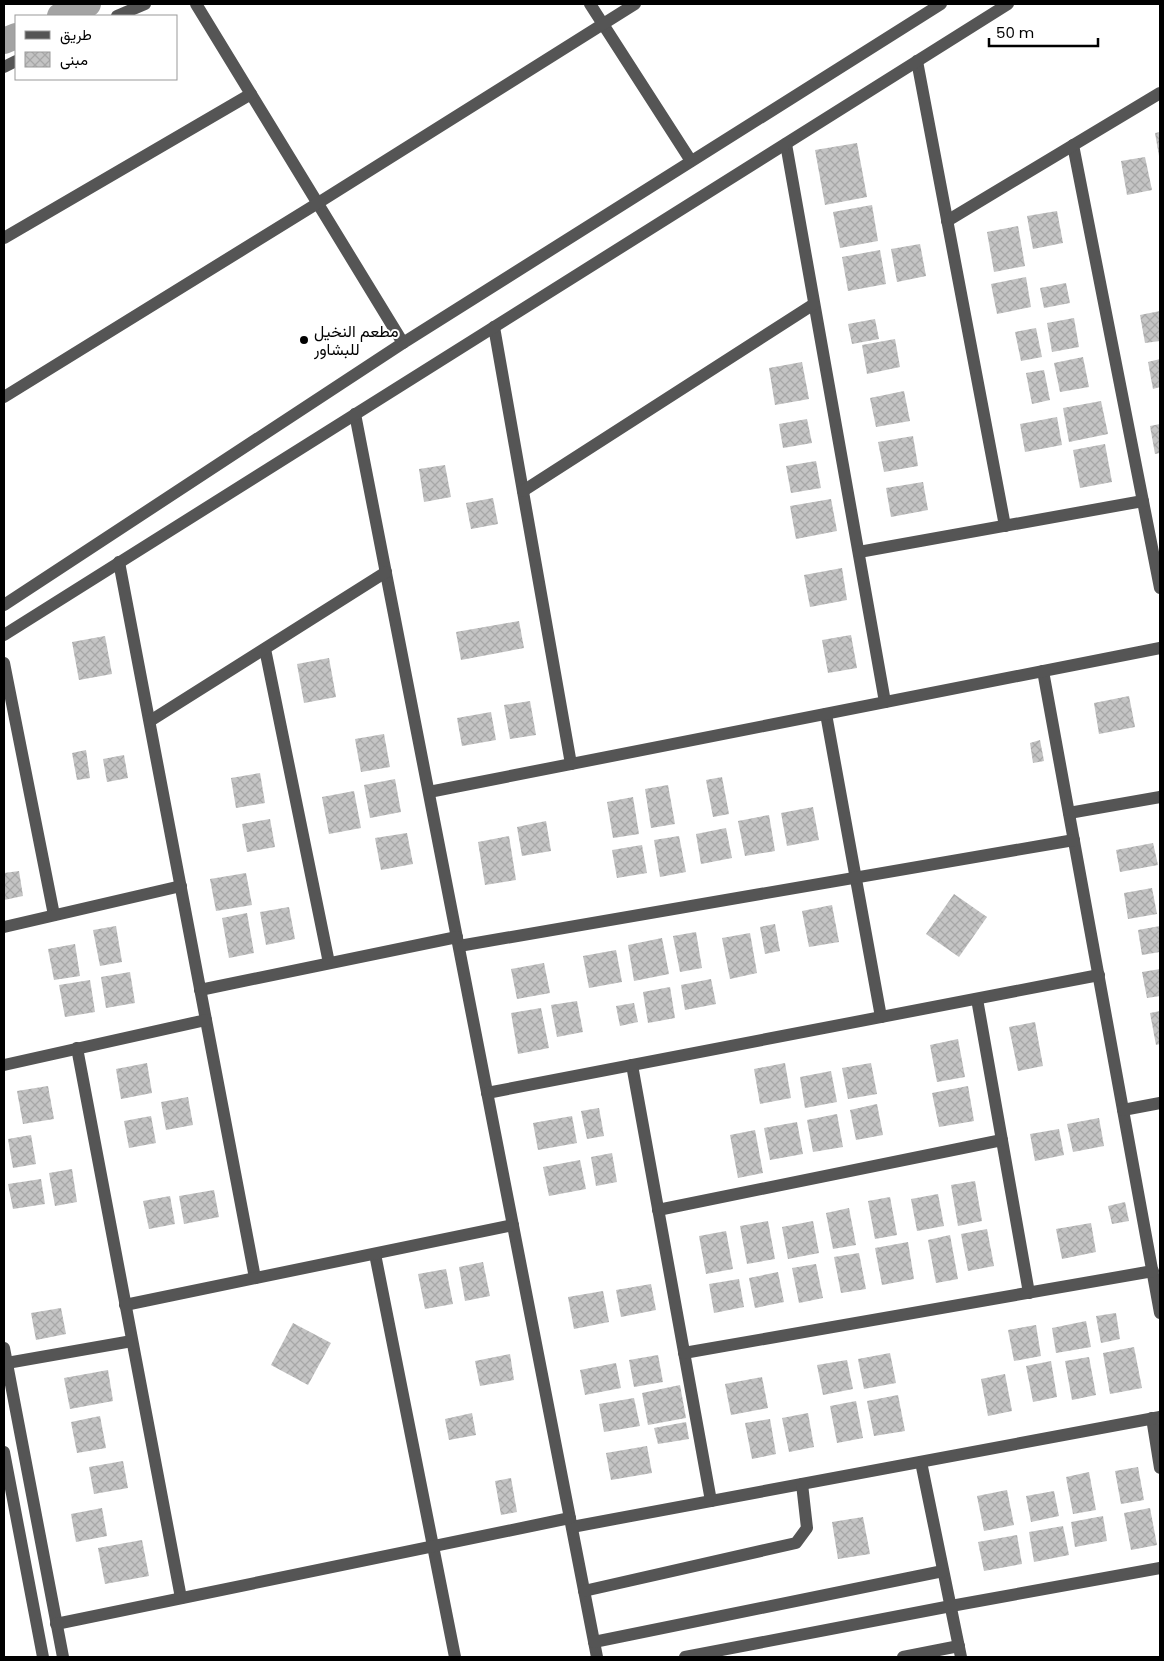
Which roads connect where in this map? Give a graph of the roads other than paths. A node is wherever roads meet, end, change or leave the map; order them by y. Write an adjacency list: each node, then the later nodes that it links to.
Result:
1 (146, 4): 7 (street)
2 (196, 4): 11 (street)
3 (590, 4): 8 (street)
4 (635, 4): 8 (street)
5 (941, 4): 14 (street)
6 (1008, 4): 9 (street)
7 (119, 15)
8 (604, 24): 14 (street); 15 (street)
9 (917, 61): 12 (street); 16 (street)
10 (1160, 93): 13 (street)
11 (251, 94): 15 (street); 17 (street)
12 (786, 144): 18 (street); 19 (street)
13 (1073, 145): 16 (street); 24 (street)
14 (691, 161): 20 (street)
15 (318, 203): 20 (street); 21 (street)
16 (947, 221): 25 (street)
17 (4, 238)
18 (814, 304): 23 (street); 26 (street)
19 (494, 327): 22 (street); 23 (street)
20 (403, 342): 30 (street)
21 (4, 397)
22 (355, 414): 27 (street); 28 (street)
23 (523, 490): 39 (street)
24 (1143, 501): 25 (street); 29 (street)
25 (1004, 526): 26 (street)
26 (859, 552): 36 (street)
27 (120, 562): 31 (street); 38 (street)
28 (386, 572): 32 (street); 40 (street)
29 (1160, 588)
30 (4, 605)
31 (4, 635)
32 (265, 648): 38 (street); 49 (street)
33 (1160, 648): 35 (street)
34 (4, 663): 46 (street)
35 (1043, 671): 36 (street); 42 (street)
36 (886, 702): 37 (street)
37 (826, 714): 39 (street); 44 (street)
38 (150, 721): 45 (street)
39 (571, 764): 40 (street)
40 (429, 792): 48 (street)
41 (1160, 797): 42 (street)
42 (1069, 813): 43 (street)
43 (1074, 840): 44 (street); 50 (street)
44 (856, 878): 48 (street); 53 (street)
45 (181, 886): 46 (street); 51 (street)
46 (54, 915): 47 (street)
47 (4, 927)
48 (458, 941): 49 (street); 58 (street)
49 (329, 963): 51 (street)
50 (1099, 975): 52 (street); 60 (street)
51 (200, 990): 54 (street)
52 (977, 998): 53 (street); 61 (street)
53 (881, 1017): 57 (street)
54 (206, 1020): 55 (street); 66 (street)
55 (77, 1048): 56 (street); 68 (street)
56 (4, 1064)
57 (632, 1065): 58 (street); 62 (street)
58 (487, 1093): 63 (street)
59 (1160, 1103): 60 (street)
60 (1123, 1110): 65 (street)
61 (1002, 1140): 62 (street); 67 (street)
62 (658, 1210): 72 (street)
63 (513, 1225): 64 (street); 81 (street)
64 (375, 1254): 66 (street); 82 (street)
65 (1152, 1271): 67 (street); 69 (street)
66 (255, 1278): 68 (street)
67 (1029, 1293): 72 (street)
68 (125, 1305): 70 (street)
69 (1160, 1314)
70 (132, 1341): 73 (street); 86 (street)
71 (4, 1348): 73 (street)
72 (684, 1354): 80 (street)
73 (7, 1363): 88 (street)
74 (1156, 1418): 76 (street); 77 (street)
75 (4, 1452): 79 (street)
76 (921, 1462): 78 (street); 84 (street)
77 (1160, 1468)
78 (802, 1484): 80 (street); 85 (street)
79 (7, 1487): 91 (street)
80 (711, 1501): 81 (street)
81 (571, 1522): 82 (street); 85 (street)
82 (433, 1546): 86 (street); 93 (street)
83 (1160, 1568): 87 (street)
84 (944, 1570): 87 (street); 89 (street)
85 (584, 1591): 89 (street)
86 (181, 1598): 88 (street)
87 (951, 1606): 90 (street); 95 (street)
88 (56, 1624): 92 (street)
89 (594, 1642): 94 (street)
90 (960, 1652): 96 (street)
91 (43, 1657)
92 (63, 1657)
93 (455, 1657)
94 (597, 1657)
95 (685, 1657)
96 (904, 1657)

